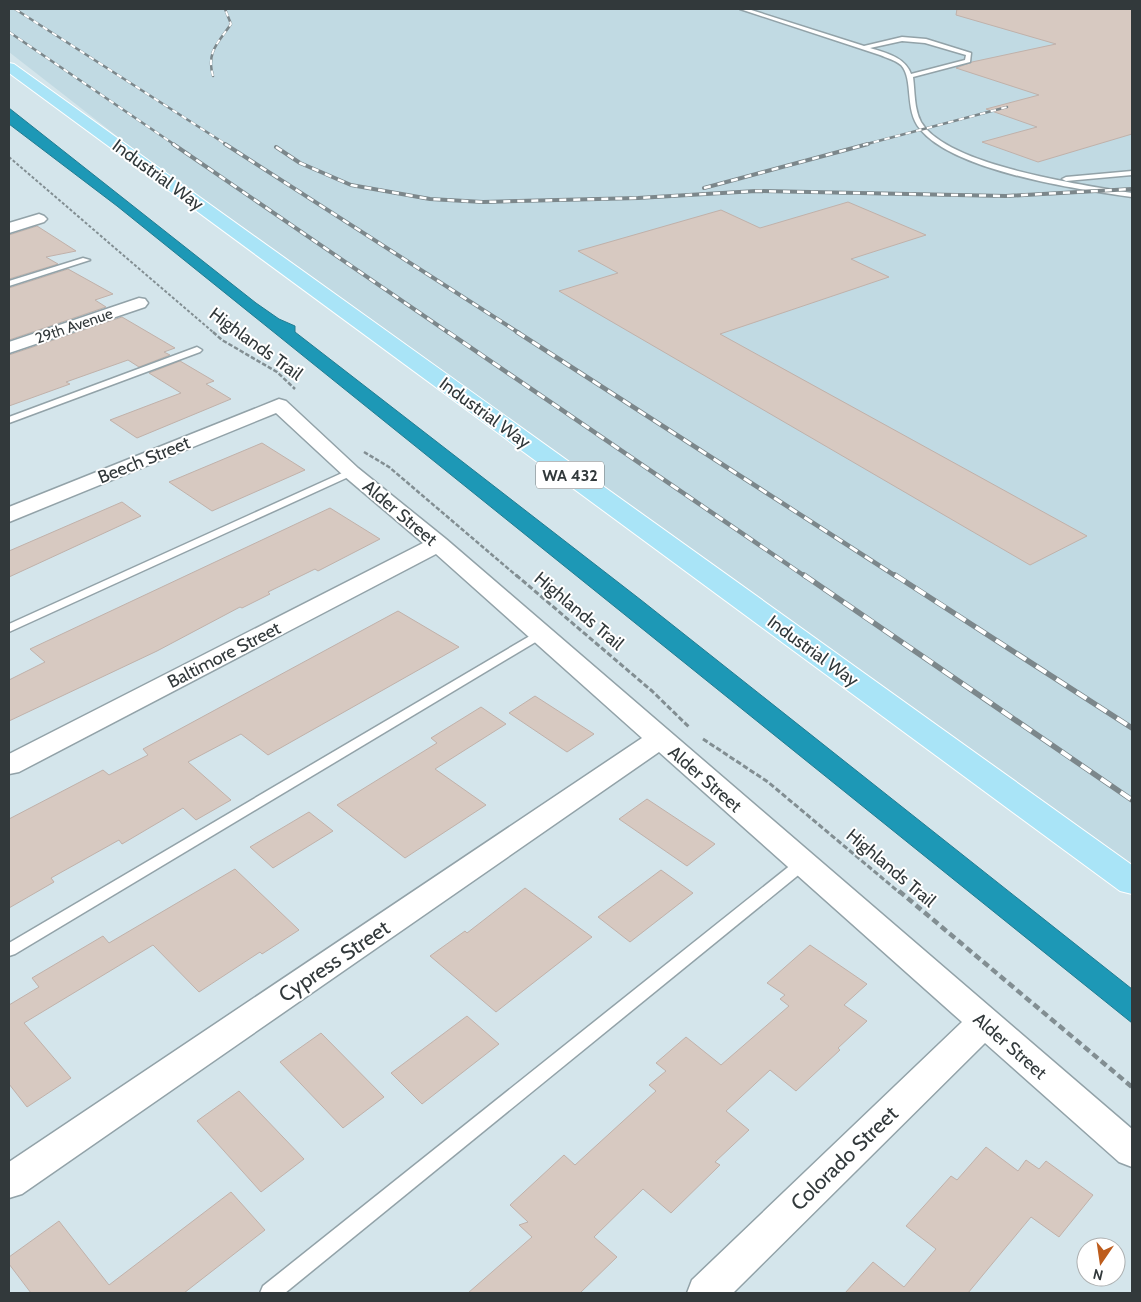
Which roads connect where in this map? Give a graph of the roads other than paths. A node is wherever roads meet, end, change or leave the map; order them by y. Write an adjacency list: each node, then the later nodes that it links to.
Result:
1 (743, 9): 2 (lane)
2 (864, 48): 4 (lane); 4 (lane)
3 (9, 67): 25 (main road, Industrial Way / WA 432)
4 (909, 76): 6 (lane)
5 (1132, 172): 6 (lane)
6 (1054, 180): 7 (lane)
7 (1132, 195)
8 (39, 219): 9 (street)
9 (9, 228)
10 (86, 260): 11 (lane)
11 (9, 284)
12 (139, 304): 13 (street, 29th Avenue)
13 (9, 348)
14 (197, 350): 16 (lane)
15 (288, 398): 17 (street, Alder Street); 18 (street, Beech Street)
16 (9, 420)
17 (357, 462): 19 (street, Alder Street); 20 (lane)
18 (9, 515)
19 (438, 544): 21 (street, Alder Street); 23 (street, Baltimore Street)
20 (9, 628)
21 (540, 634): 22 (street, Alder Street); 26 (lane)
22 (659, 739): 24 (street, Alder Street); 29 (street, Cypress Street)
23 (9, 765)
24 (802, 864): 27 (street, Alder Street); 30 (lane)
25 (1132, 882)
26 (9, 950)
27 (983, 1023): 28 (street, Alder Street); 31 (street, Colorado Street)
28 (1132, 1152)
29 (9, 1182)
30 (270, 1293)
31 (706, 1293)

